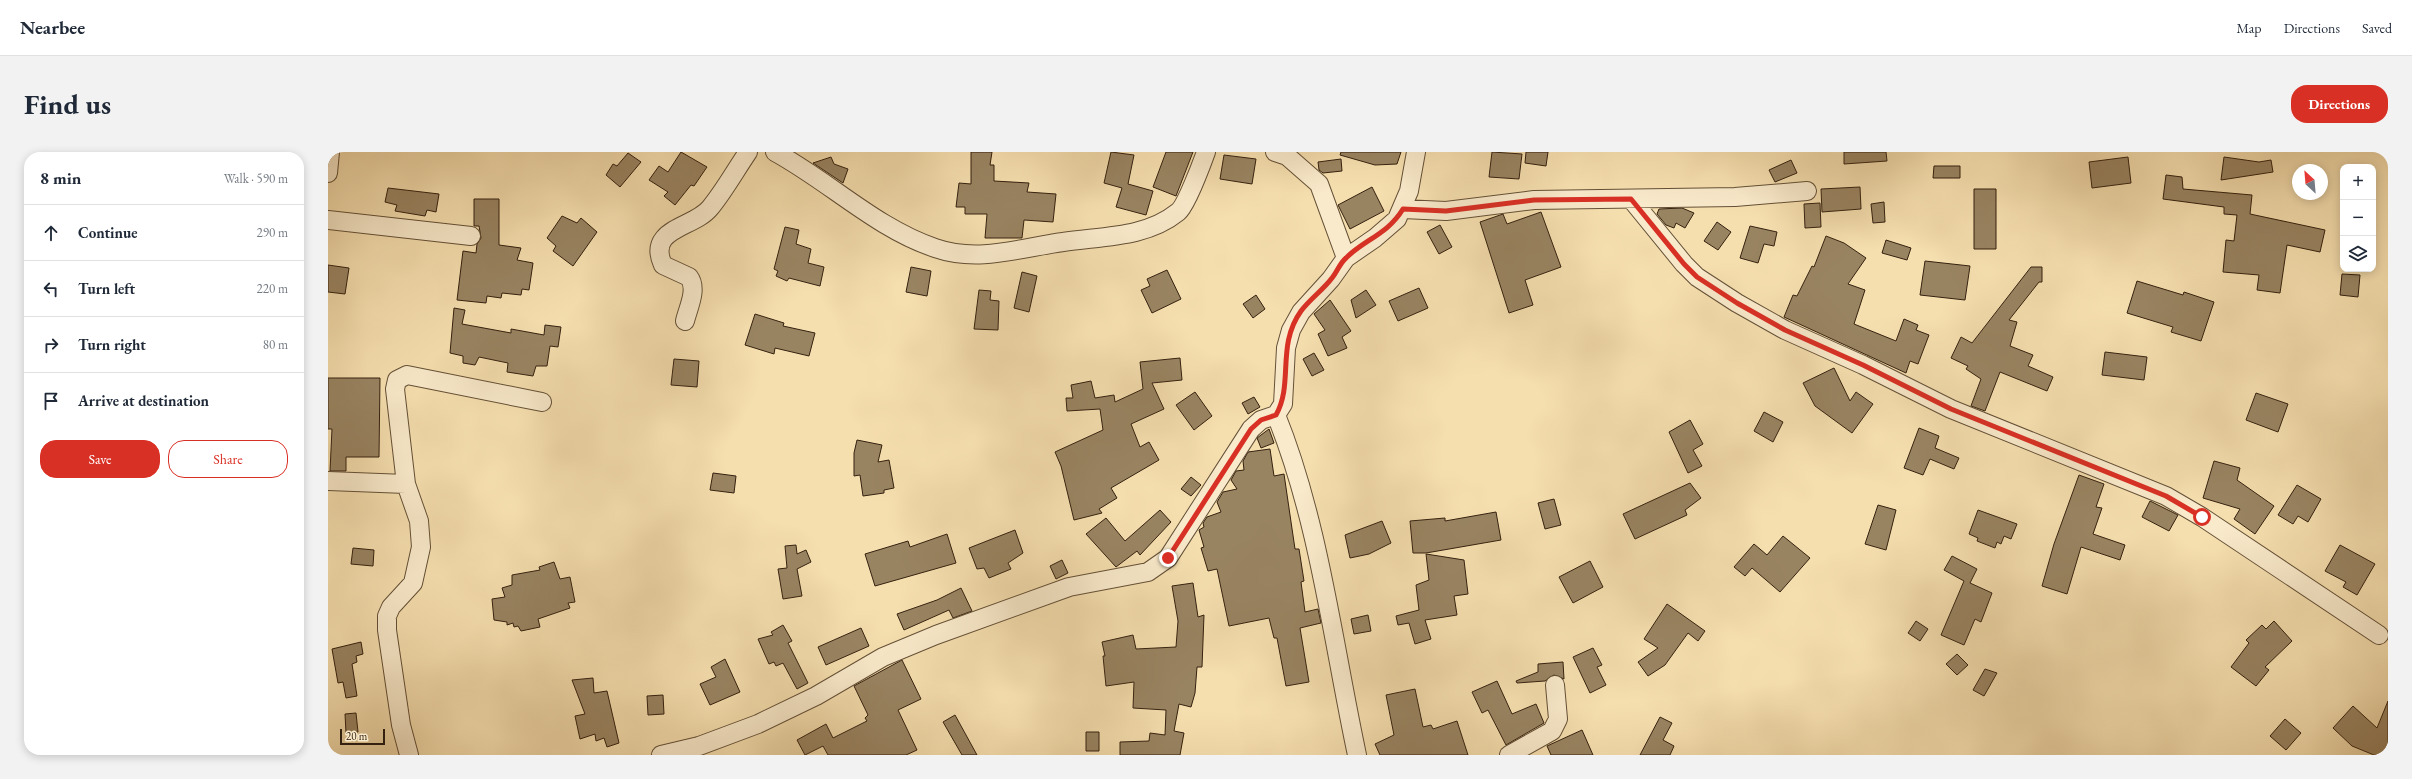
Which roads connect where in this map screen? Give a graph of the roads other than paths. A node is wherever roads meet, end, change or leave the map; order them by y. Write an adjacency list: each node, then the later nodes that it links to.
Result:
1 (330, 152): 7 (street)
2 (748, 152): 14 (street)
3 (775, 152): 4 (street)
4 (1206, 152)
5 (1275, 152): 13 (street)
6 (1416, 152): 10 (street)
7 (328, 173)
8 (1807, 191): 9 (street)
9 (1631, 199): 10 (street); 19 (street)
10 (1403, 209): 13 (street)
11 (328, 220): 12 (street)
12 (471, 236)
13 (1346, 258): 16 (street)
14 (685, 321)
15 (542, 402): 18 (street)
16 (1276, 415): 22 (street); 23 (street)
17 (328, 480): 18 (street)
18 (406, 484): 21 (street)
19 (2379, 635)
20 (1555, 686): 24 (street)
21 (409, 755)
22 (661, 755)
23 (1357, 755)
24 (1509, 755)

